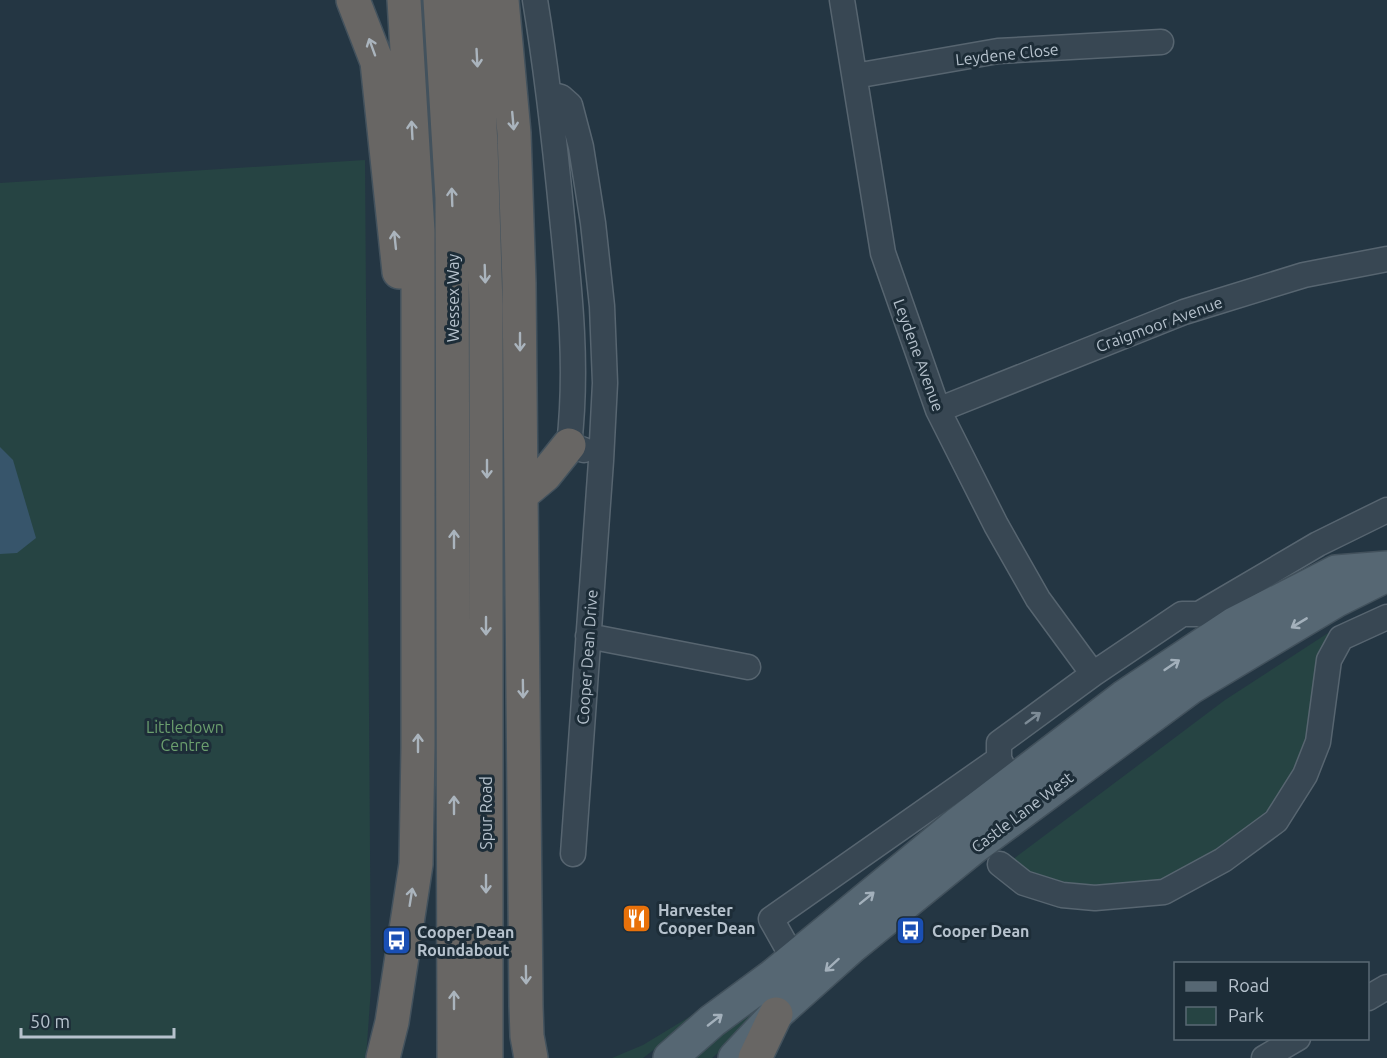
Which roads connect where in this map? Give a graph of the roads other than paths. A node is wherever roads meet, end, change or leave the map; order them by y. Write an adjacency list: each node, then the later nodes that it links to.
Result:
1 (353, 0): 20 (highway, one-way to 1)
2 (404, 0): 20 (highway, one-way to 2)
3 (440, 0): 21 (highway, Wessex Way, one-way to 3)
4 (473, 0): 17 (highway, Wessex Way, one-way to 17)
5 (502, 0): 15 (highway, one-way to 15)
6 (535, 0): 10 (street)
7 (842, 0): 9 (street, Leydene Avenue)
8 (1161, 42): 9 (street, Leydene Close)
9 (855, 76): 12 (street, Leydene Avenue)
10 (550, 94): 13 (street); 14 (street, Cooper Dean Drive)
11 (1387, 259): 12 (street, Craigmoor Avenue)
12 (938, 410): 28 (street, Leydene Avenue)
13 (569, 445): 14 (street); 15 (highway)
14 (602, 461): 25 (street, Cooper Dean Drive)
15 (521, 495): 41 (highway, one-way to 41)
16 (1387, 510): 24 (street, Castle Lane West)
17 (486, 568): 40 (highway, Spur Road, one-way to 40)
18 (1387, 568): 24 (main road, Castle Lane West)
19 (1387, 575): 22 (main road, Castle Lane West)
20 (418, 591): 38 (highway, one-way to 20)
21 (454, 597): 39 (highway, Spur Road, one-way to 21)
22 (1335, 601): 26 (street); 29 (main road, Castle Lane West, one-way to 29)
23 (1387, 617): 26 (street)
24 (1207, 625): 28 (street, Castle Lane West); 30 (main road, Castle Lane West, one-way to 24)
25 (588, 636): 27 (street); 31 (street, Cooper Dean Drive)
26 (1341, 638): 32 (street)
27 (748, 668)
28 (1093, 674): 30 (street, Castle Lane West, one-way to 28)
29 (1191, 687): 30 (main road); 36 (main road, Castle Lane West, one-way to 36)
30 (1006, 772): 33 (main road, Castle Lane West, one-way to 30); 33 (street, Castle Lane West)
31 (573, 854)
32 (1000, 864)
33 (793, 958): 42 (main road, Castle Lane West, one-way to 33)
34 (1387, 987): 35 (street)
35 (1369, 997)
36 (776, 1014): 43 (main road, Castle Lane West); 44 (highway)
37 (1295, 1040): 45 (street)
38 (383, 1058)
39 (454, 1058)
40 (486, 1058)
41 (531, 1058)
42 (670, 1058)
43 (735, 1058)
44 (754, 1058)
45 (1264, 1058)

